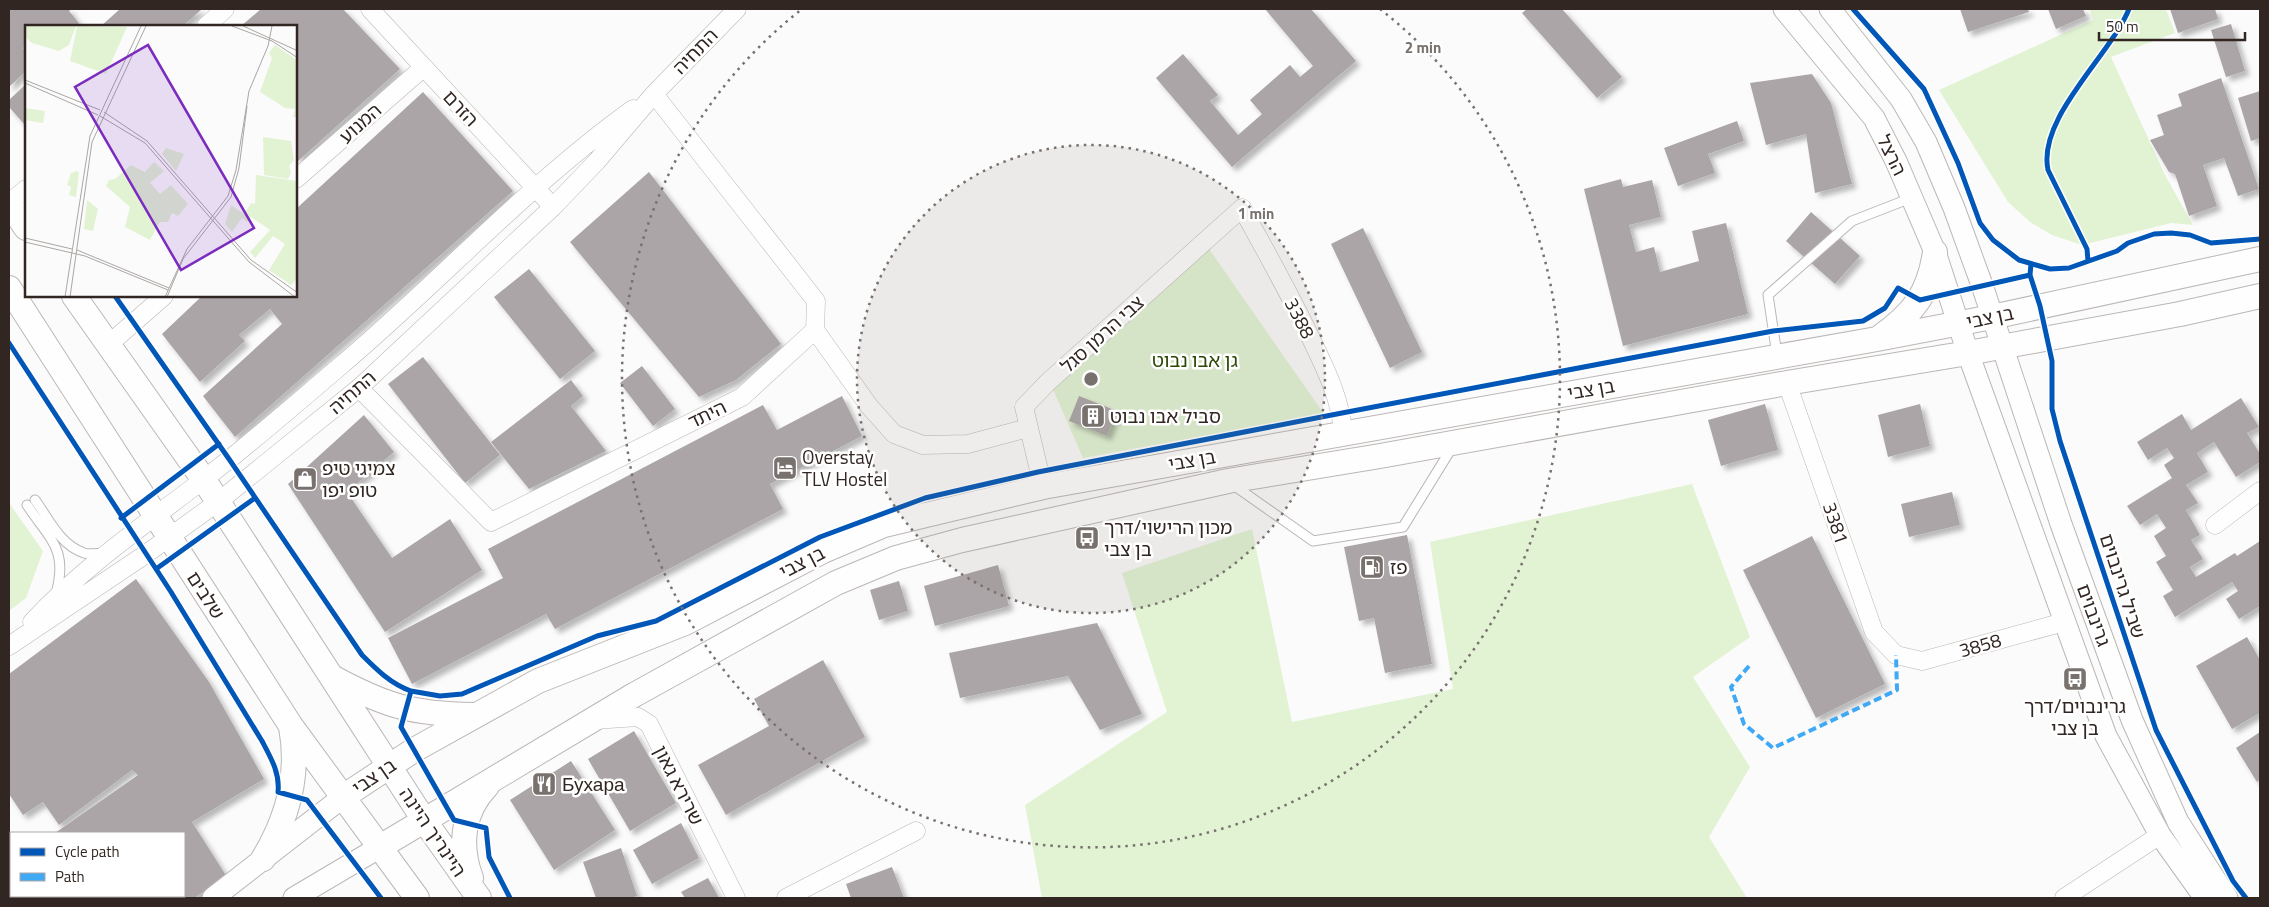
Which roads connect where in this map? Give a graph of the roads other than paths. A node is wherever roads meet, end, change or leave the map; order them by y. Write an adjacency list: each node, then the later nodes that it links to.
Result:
1 (225, 9): 6 (street)
2 (370, 9): 7 (street, הזרם)
3 (737, 9): 8 (street, התחיה)
4 (1784, 9): 12 (street, הרצל)
5 (1830, 9): 23 (street, הרצל)
6 (207, 25)
7 (424, 67): 9 (street, המנוע); 10 (street, הזרם)
8 (654, 94): 10 (street, התחיה); 14 (street, התחיה); 25 (street)
9 (298, 177)
10 (534, 188): 14 (street, הזרם); 36 (street, התחיה)
11 (25, 190): 13 (street)
12 (1912, 198): 17 (street, הרצל); 30 (lane)
13 (9, 203): 16 (main road)
14 (553, 208): 32 (street, התחיה)
15 (1242, 208): 33 (street, צבי הרמן סגל); 34 (street, 3388)
16 (25, 227)
17 (1935, 252): 24 (street, הרצל); 26 (main road)
18 (2260, 259): 23 (main road, בן צבי)
19 (9, 288): 41 (main road, שלבים)
20 (2260, 296): 28 (main road, בן צבי)
21 (75, 298): 27 (main road)
22 (162, 298): 27 (street)
23 (1992, 317): 24 (main road, בן צבי); 28 (street, גרינבוים)
24 (1960, 323): 26 (main road, בן צבי); 29 (street, גרינבוים)
25 (815, 330): 32 (street, היתד); 33 (street)
26 (1877, 339): 30 (main road, בן צבי)
27 (108, 345): 36 (main road)
28 (2003, 346): 29 (main road, בן צבי); 69 (street, גרינבוים)
29 (1968, 353): 31 (main road, בן צבי); 46 (street, גרינבוים)
30 (1777, 356): 34 (main road, בן צבי)
31 (1787, 383): 35 (main road, בן צבי); 48 (street, 3381)
32 (359, 388): 40 (street, התחיה)
33 (1028, 428): 38 (street, צבי הרמן סגל)
34 (1343, 433): 38 (main road, בן צבי)
35 (1456, 443): 37 (main road, בן צבי); 37 (lane)
36 (204, 480): 40 (main road); 41 (street, התחיה)
37 (1228, 481): 51 (main road, בן צבי)
38 (1043, 486): 50 (main road, בן צבי)
39 (2260, 490): 42 (street)
40 (218, 502): 43 (street, התחיה); 49 (main road)
41 (154, 516): 43 (main road, שלבים); 44 (street, התחיה)
42 (2215, 525)
43 (169, 538): 47 (street, התחיה); 52 (main road, שלבים)
44 (109, 552): 45 (street, התחיה); 45 (lane)
45 (55, 597): 47 (street, התחיה)
46 (2064, 622): 48 (street, 3858); 58 (street, גרינבוים)
47 (10, 645)
48 (1896, 655)
49 (330, 676): 50 (main road); 53 (main road)
50 (473, 715): 53 (main road, בן צבי)
51 (592, 720): 54 (main road, בן צבי); 65 (street, שרירא גאון)
52 (291, 726): 55 (main road, שלבים); 60 (main road)
53 (389, 765): 55 (main road, בן צבי); 56 (main road, היינריך היינה)
54 (492, 781): 56 (main road, בן צבי); 64 (main road)
55 (343, 797): 59 (main road); 60 (street, בן צבי)
56 (424, 820): 59 (main road, בן צבי); 64 (main road, היינריך היינה)
57 (916, 831): 66 (street)
58 (2160, 835): 67 (street); 68 (street, גרינבוים)
59 (380, 847): 61 (street, בן צבי); 63 (main road)
60 (263, 859): 62 (street, בן צבי)
61 (304, 896)
62 (213, 898)
63 (417, 898)
64 (479, 898)
65 (736, 898)
66 (786, 898)
67 (2064, 898)
68 (2205, 898)
69 (2227, 898)

